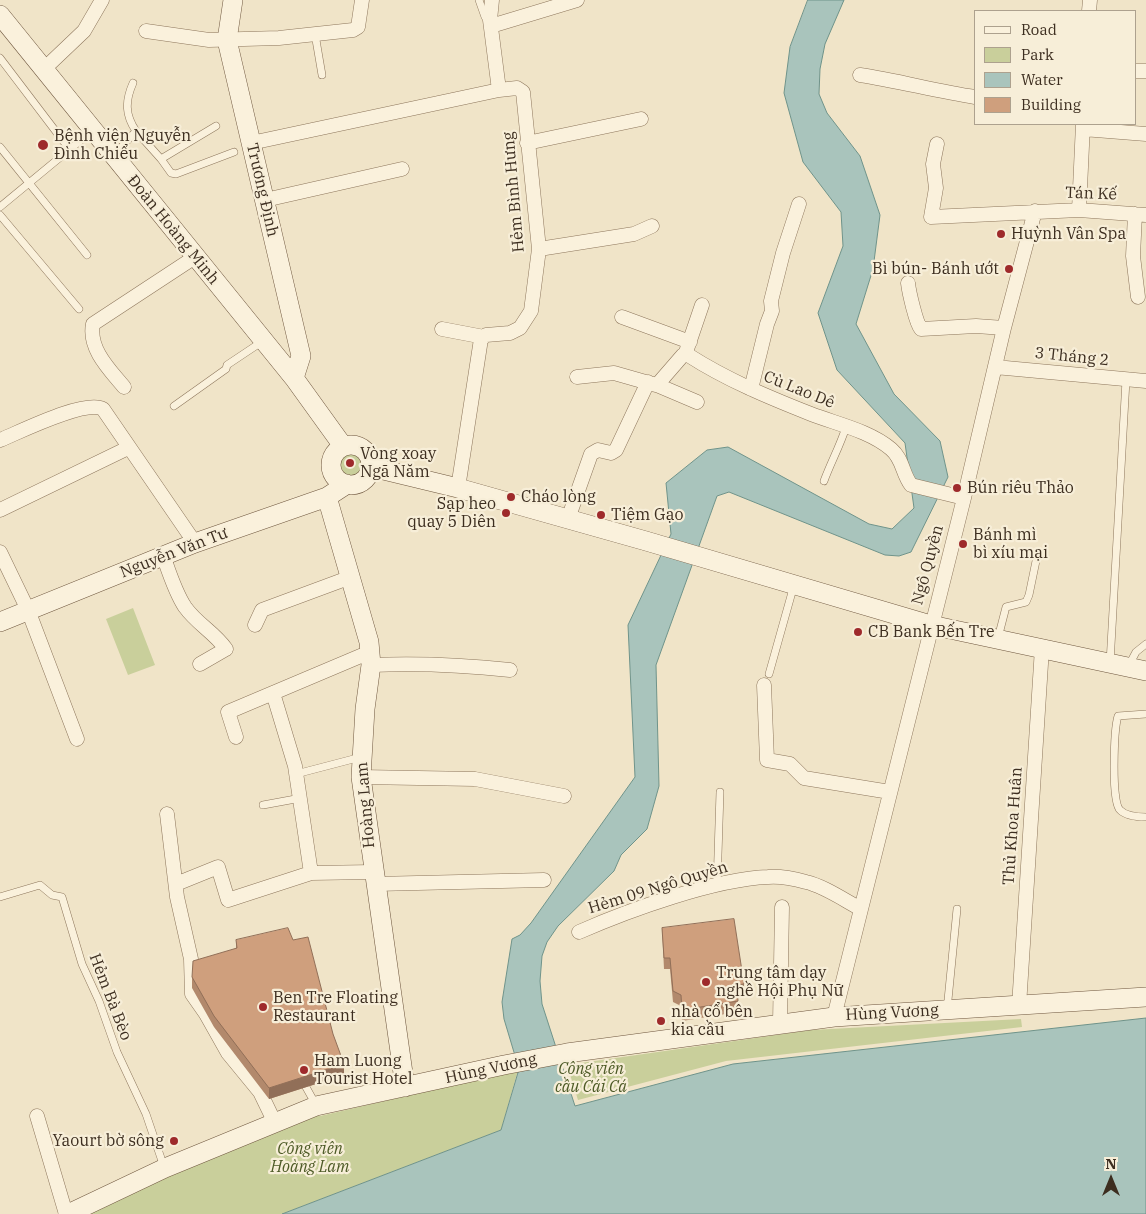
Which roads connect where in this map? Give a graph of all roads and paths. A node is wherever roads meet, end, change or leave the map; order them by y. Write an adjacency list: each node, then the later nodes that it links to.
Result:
1 (102, 0): 13 (street)
2 (233, 0): 11 (street, Trương Định)
3 (362, 0): 10 (street)
4 (479, 0): 8 (lane)
5 (492, 0): 8 (street)
6 (577, 0): 8 (street)
7 (0, 15): 13 (street, Đoàn Hoàng Minh)
8 (491, 23): 17 (street)
9 (146, 31): 11 (street)
10 (315, 34): 11 (street); 14 (lane)
11 (227, 40): 25 (street, Trương Định)
12 (0, 58): 29 (lane)
13 (43, 70): 22 (street, Đoàn Hoàng Minh)
14 (322, 75)
15 (860, 75): 18 (street)
16 (133, 84): 23 (lane)
17 (499, 90): 25 (street); 26 (street, Hẻm Bình Hưng)
18 (974, 97)
19 (641, 119): 26 (street)
20 (216, 126): 32 (lane)
21 (1083, 126): 24 (street); 38 (street)
22 (92, 131): 29 (lane); 31 (street, Đoàn Hoàng Minh)
23 (136, 131): 31 (lane); 32 (lane)
24 (1146, 134)
25 (251, 142): 35 (street, Trương Định)
26 (527, 143): 43 (street, Hẻm Bình Hưng)
27 (937, 144): 39 (street, Tán Kế)
28 (0, 147): 34 (lane)
29 (70, 150): 34 (lane)
30 (234, 152): 32 (lane)
31 (113, 156): 45 (street, Đoàn Hoàng Minh)
32 (161, 159)
33 (402, 169): 35 (street)
34 (30, 183): 37 (lane); 44 (lane)
35 (265, 200): 58 (street, Trương Định)
36 (799, 204): 63 (street)
37 (0, 207)
38 (1079, 210): 39 (street, Tán Kế); 40 (street, Tán Kế)
39 (1035, 211): 51 (street, Ngô Quyền)
40 (1141, 214): 47 (street)
41 (0, 215): 49 (lane)
42 (652, 226): 43 (street)
43 (540, 249): 53 (street, Hẻm Bình Hưng)
44 (87, 255)
45 (195, 257): 54 (street, Đoàn Hoàng Minh); 62 (street)
46 (908, 283): 51 (street)
47 (1138, 297)
48 (702, 305): 55 (street)
49 (79, 309)
50 (622, 317): 55 (street, Cù Lao Dê)
51 (1004, 328): 56 (street, Ngô Quyền)
52 (442, 329): 53 (street)
53 (484, 337): 73 (street)
54 (263, 340): 58 (street, Đoàn Hoàng Minh); 65 (lane)
55 (687, 348): 61 (street); 63 (street, Cù Lao Dê)
56 (995, 367): 59 (street, 3 Tháng 2); 75 (street, Ngô Quyền)
57 (578, 377): 61 (street)
58 (294, 378): 68 (street, Đoàn Hoàng Minh)
59 (1126, 380): 60 (street, 3 Tháng 2); 92 (lane)
60 (1146, 381)
61 (652, 384): 64 (street); 77 (street)
62 (124, 387)
63 (751, 389): 66 (street, Cù Lao Dê)
64 (697, 402)
65 (174, 406)
66 (846, 427): 71 (lane); 75 (street, Cù Lao Dê)
67 (0, 440): 69 (street)
68 (343, 446): 70 (street); 72 (street)
69 (128, 448): 76 (street); 78 (street)
70 (371, 467): 72 (street); 73 (street)
71 (824, 481)
72 (347, 484): 74 (street, Nguyễn Văn Tư)
73 (458, 488): 77 (street)
74 (327, 497): 78 (street, Nguyễn Văn Tư); 82 (street, Hoàng Lam)
75 (964, 498): 87 (street, Ngô Quyền)
76 (0, 510)
77 (568, 519): 83 (street)
78 (195, 543): 80 (street, Nguyễn Văn Tư)
79 (0, 552): 84 (street)
80 (163, 555): 84 (street, Nguyễn Văn Tư); 93 (street)
81 (1036, 561): 88 (lane)
82 (351, 577): 86 (street); 91 (street, Hoàng Lam)
83 (794, 585): 87 (street); 96 (lane)
84 (28, 610): 85 (street, Nguyễn Văn Tư); 100 (street)
85 (0, 622)
86 (255, 625)
87 (931, 625): 88 (street); 105 (street, Ngô Quyền)
88 (998, 639): 90 (street)
89 (1146, 644): 94 (lane)
90 (1042, 648): 92 (street); 122 (street, Thủ Khoa Huân)
91 (370, 658): 95 (street); 97 (street); 101 (street, Hoàng Lam)
92 (1110, 663): 94 (street)
93 (200, 664)
94 (1137, 669)
95 (510, 670)
96 (766, 679): 105 (street)
97 (273, 692): 99 (street); 102 (street)
98 (1146, 714): 110 (lane)
99 (236, 738)
100 (77, 739)
101 (362, 757): 102 (lane); 103 (street, Hoàng Lam)
102 (296, 774): 107 (street)
103 (361, 778): 106 (street); 112 (street, Hoàng Lam)
104 (720, 792): 115 (lane)
105 (890, 792): 118 (street, Ngô Quyền)
106 (564, 796)
107 (300, 798): 108 (lane); 111 (street)
108 (263, 805)
109 (167, 814): 114 (street)
110 (1146, 817)
111 (311, 873): 112 (street); 114 (street)
112 (374, 878): 113 (street); 127 (street, Hoàng Lam)
113 (544, 880)
114 (176, 884): 130 (street)
115 (717, 886): 118 (street, Hẻm 09 Ngô Quyền); 120 (street, Hẻm 09 Ngô Quyền)
116 (0, 897): 131 (lane, Hẻm Bà Bèo)
117 (782, 907): 125 (street)
118 (861, 909): 124 (street, Ngô Quyền)
119 (957, 909): 123 (lane)
120 (579, 932)
121 (1146, 997): 122 (street, Hùng Vương)
122 (1019, 1006): 123 (street, Hùng Vương)
123 (947, 1010): 124 (street, Hùng Vương)
124 (834, 1016): 125 (street, Hùng Vương)
125 (780, 1023): 127 (street, Hùng Vương)
126 (296, 1070): 128 (lane)
127 (405, 1087): 128 (street, Hùng Vương)
128 (316, 1106): 130 (street, Hùng Vương)
129 (36, 1116): 132 (street)
130 (275, 1123): 131 (street, Hùng Vương)
131 (165, 1168): 132 (street, Hùng Vương)
132 (67, 1214)

